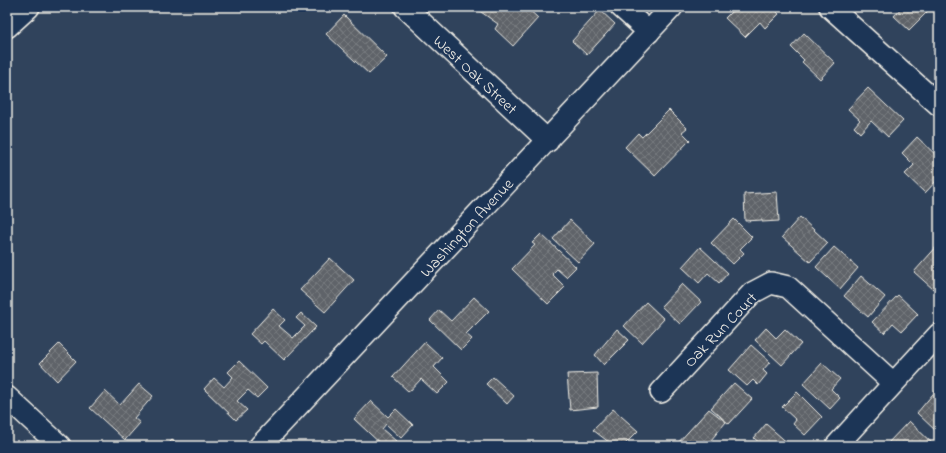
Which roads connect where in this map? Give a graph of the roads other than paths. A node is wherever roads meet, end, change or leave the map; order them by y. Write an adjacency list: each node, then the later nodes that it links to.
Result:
1 (29, 7): 6 (street)
2 (405, 7): 9 (street, West Oak Street)
3 (621, 7): 7 (street)
4 (672, 7): 7 (street, Washington Avenue)
5 (830, 7): 8 (street)
6 (7, 27)
7 (649, 32): 9 (street, Washington Avenue)
8 (939, 105)
9 (548, 141): 15 (street, Washington Avenue)
10 (939, 334): 11 (street)
11 (893, 383): 12 (street, Oak Run Court); 16 (street)
12 (661, 392)
13 (7, 397): 14 (street)
14 (60, 446)
15 (260, 446)
16 (836, 446)

